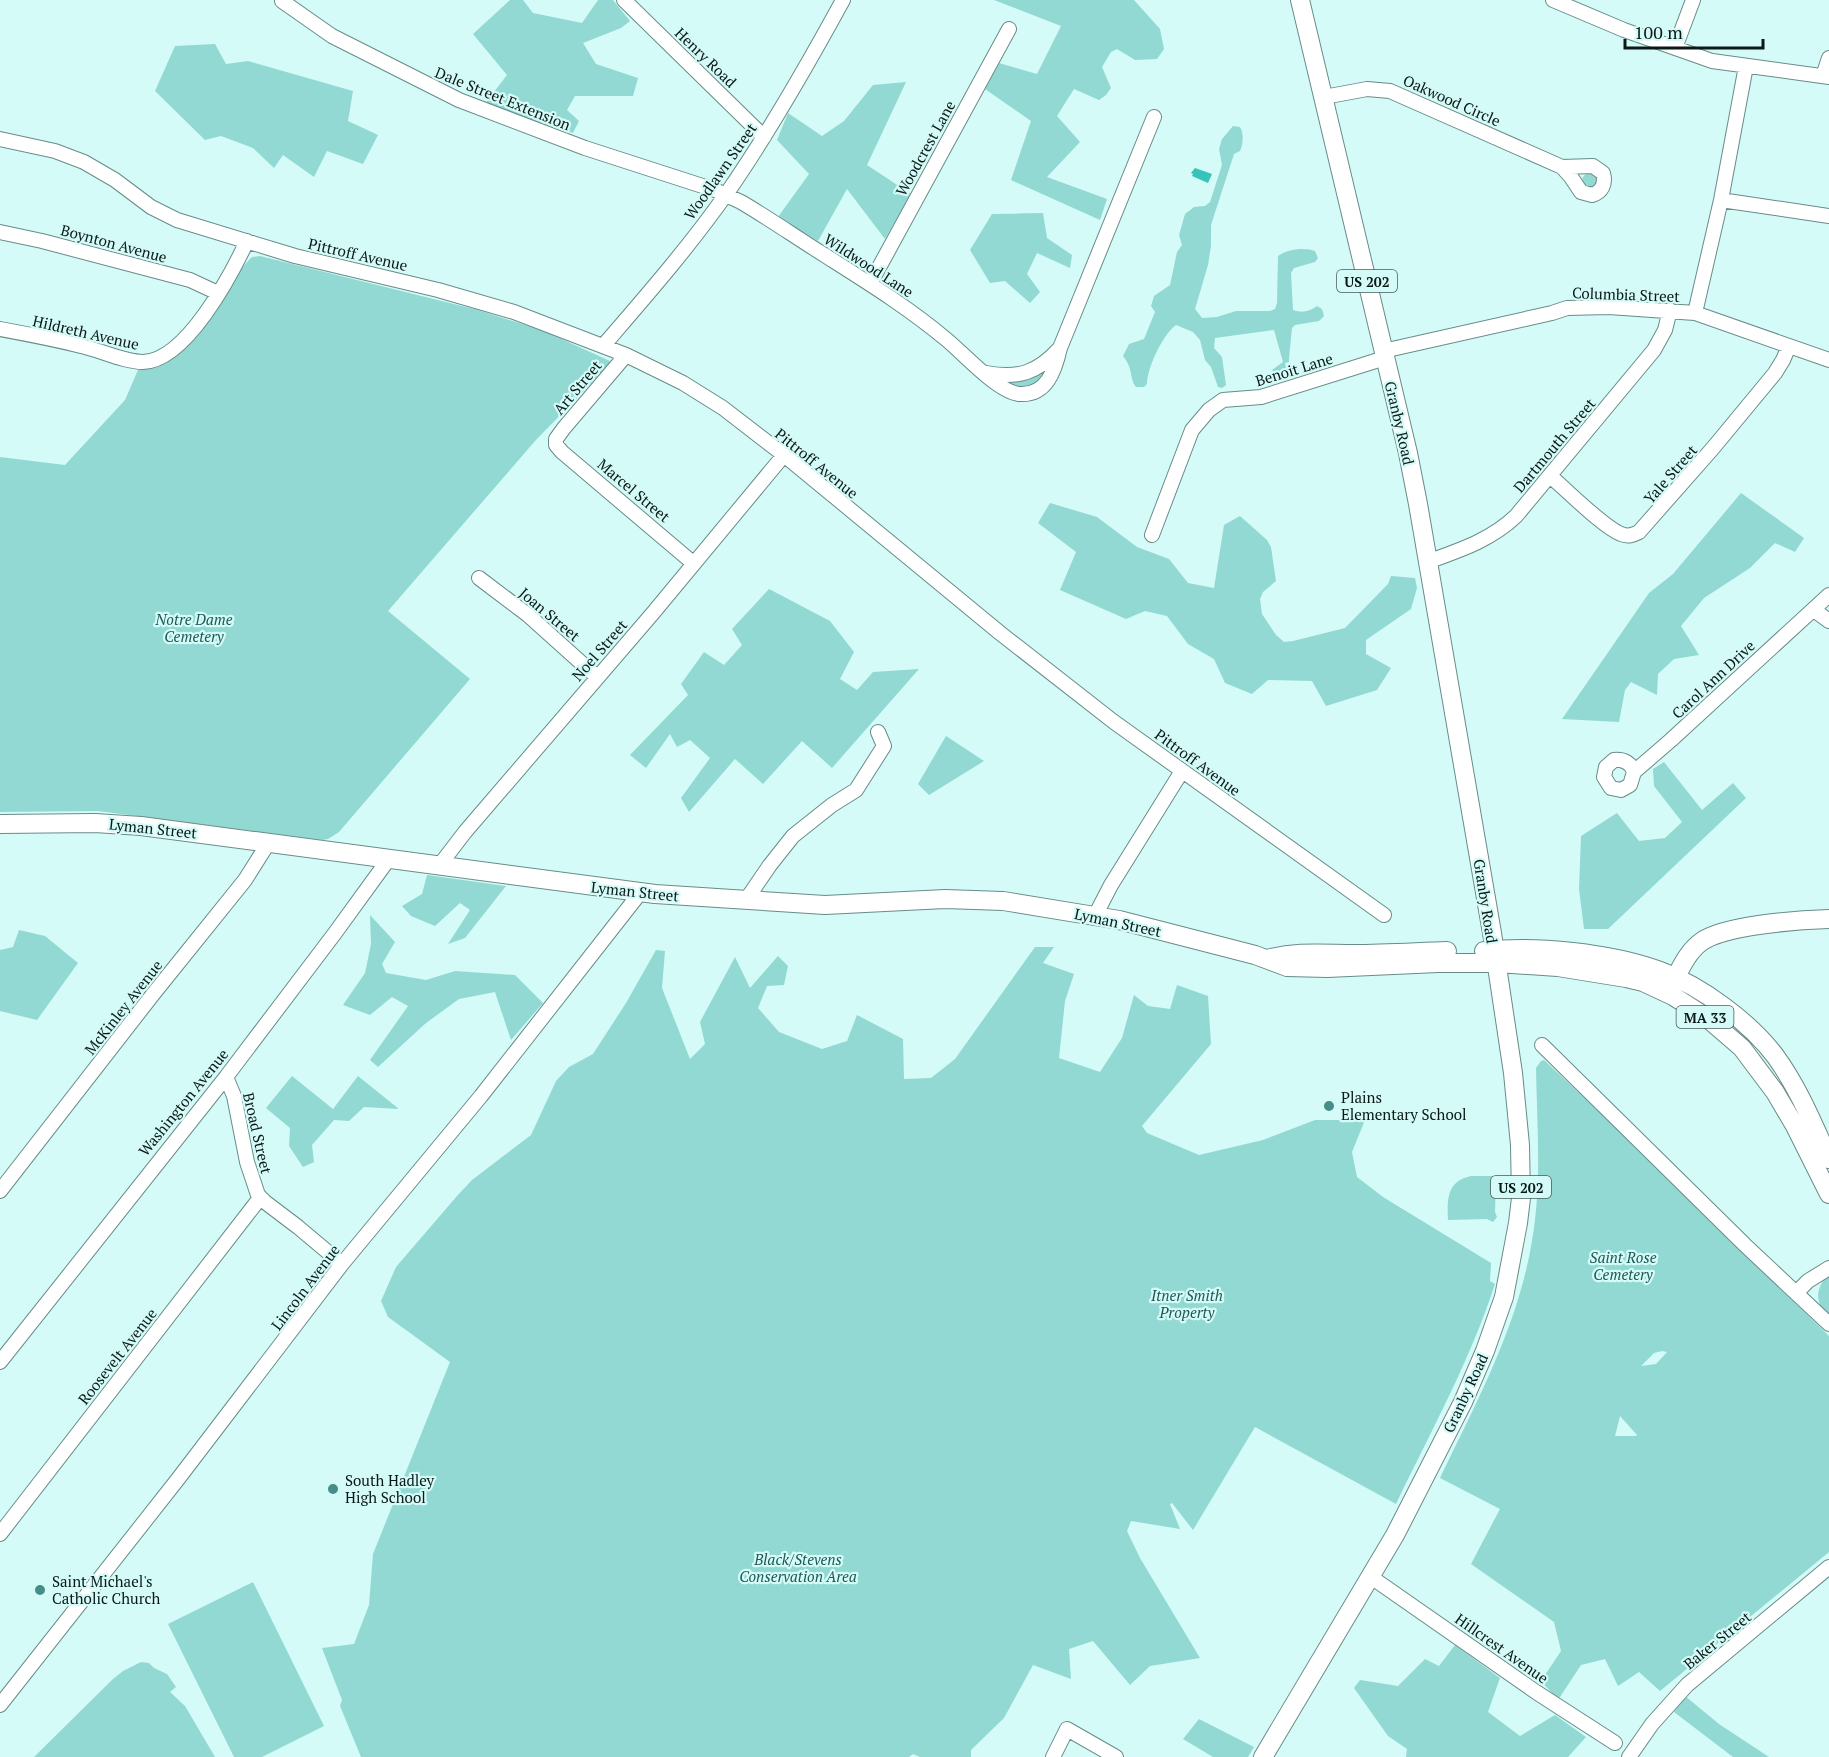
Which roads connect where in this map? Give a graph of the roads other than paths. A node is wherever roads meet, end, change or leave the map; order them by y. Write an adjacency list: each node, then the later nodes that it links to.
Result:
1 (280, 0): 17 (street, Dale Street Extension)
2 (624, 0): 14 (street, Henry Road)
3 (843, 0): 14 (street, Woodlawn Street)
4 (1300, 0): 12 (main road, Granby Road / US 202)
5 (1553, 0): 8 (street)
6 (1693, 0): 8 (street)
7 (1009, 29): 22 (street, Woodcrest Lane)
8 (1675, 48): 10 (street)
9 (1829, 58): 11 (street)
10 (1746, 66): 11 (street); 18 (street)
11 (1826, 76)
12 (1324, 97): 16 (street, Oakwood Circle); 30 (main road, Granby Road / US 202)
13 (1155, 117): 29 (street, Wildwood Lane)
14 (764, 137): 17 (street, Woodlawn Street)
15 (0, 139): 21 (street, Pittroff Avenue)
16 (1562, 167)
17 (726, 194): 22 (street, Wildwood Lane); 27 (street, Woodlawn Street)
18 (1721, 200): 19 (street); 25 (street)
19 (1829, 216)
20 (0, 232): 23 (street, Boynton Avenue)
21 (247, 241): 23 (street, Hildreth Avenue); 27 (street, Pittroff Avenue)
22 (870, 284): 33 (street, Wildwood Lane)
23 (218, 293): 26 (street, Hildreth Avenue)
24 (1671, 310): 25 (street, Columbia Street); 30 (street, Columbia Street); 36 (street, Dartmouth Street)
25 (1695, 313): 28 (street, Columbia Street)
26 (0, 329)
27 (603, 346): 31 (street, Pittroff Avenue)
28 (1789, 346): 32 (street, Columbia Street); 36 (street, Yale Street)
29 (1060, 348): 33 (street, Wildwood Lane); 33 (street, Wildwood Lane)
30 (1384, 354): 37 (street, Benoit Lane); 38 (main road, Granby Road / US 202)
31 (626, 355): 34 (street, Art Street); 35 (street, Pittroff Avenue)
32 (1829, 360)
33 (986, 373)
34 (556, 442): 39 (street, Marcel Street)
35 (784, 455): 39 (street, Noel Street); 46 (street, Pittroff Avenue)
36 (1550, 476): 38 (street, Dartmouth Street)
37 (1152, 535)
38 (1428, 562): 57 (main road, Granby Road / US 202)
39 (693, 563): 44 (street, Noel Street)
40 (479, 578): 44 (street, Joan Street)
41 (1829, 596): 42 (street, Carol Ann Drive)
42 (1814, 610): 43 (street); 47 (street, Carol Ann Drive)
43 (1829, 621)
44 (597, 677): 51 (street, Noel Street)
45 (878, 732): 53 (street)
46 (1182, 771): 54 (street); 55 (street, Pittroff Avenue)
47 (1634, 772)
48 (0, 824): 49 (main road, Lyman Street / MA 33)
49 (269, 842): 50 (main road, Lyman Street / MA 33); 62 (street, McKinley Avenue)
50 (388, 860): 51 (main road, Lyman Street / MA 33); 60 (street, Washington Avenue)
51 (439, 866): 52 (main road, Lyman Street / MA 33)
52 (640, 893): 53 (main road, Lyman Street / MA 33); 65 (street, Lincoln Avenue)
53 (746, 900): 54 (main road, Lyman Street / MA 33)
54 (1096, 914): 57 (main road, Lyman Street / MA 33)
55 (1384, 915)
56 (1829, 919): 58 (main road)
57 (1495, 957): 58 (main road, MA 33); 72 (main road, Granby Road / US 202)
58 (1671, 986): 61 (main road, MA 33); 63 (main road, MA 33)
59 (1542, 1045): 67 (street)
60 (226, 1077): 64 (street, Broad Street); 69 (street, Washington Avenue)
61 (1829, 1159)
62 (0, 1191)
63 (1829, 1194)
64 (260, 1198): 65 (street, Broad Street); 70 (street, Roosevelt Avenue)
65 (342, 1264): 73 (street, Lincoln Avenue)
66 (1829, 1268): 67 (street)
67 (1796, 1293): 68 (street)
68 (1829, 1324)
69 (0, 1362)
70 (0, 1534)
71 (1829, 1567): 75 (street, Baker Street)
72 (1371, 1577): 74 (street, Hillcrest Avenue); 78 (main road, Granby Road / US 202)
73 (0, 1705)
74 (1615, 1743)
75 (1632, 1752)
76 (1053, 1757): 77 (street)
77 (1115, 1757)
78 (1263, 1757)

